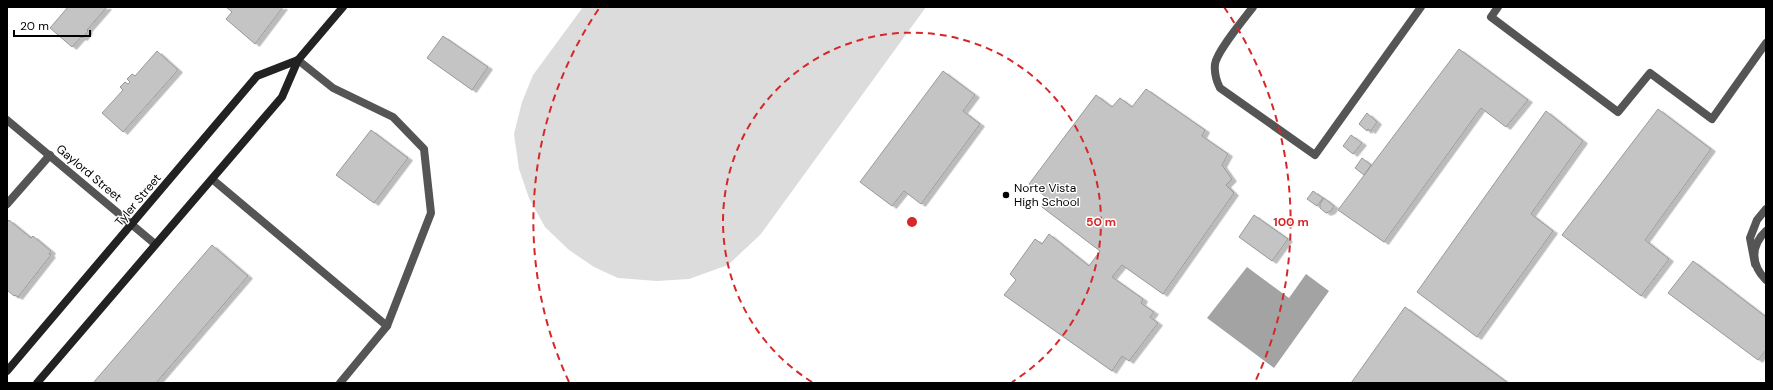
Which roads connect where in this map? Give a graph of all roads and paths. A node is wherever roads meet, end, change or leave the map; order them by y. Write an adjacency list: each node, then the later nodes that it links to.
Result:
1 (343, 7): 6 (main road, Tyler Street)
2 (1252, 7): 3 (street)
3 (1421, 7)
4 (1498, 7): 5 (street)
5 (1766, 43)
6 (298, 60): 9 (main road, Tyler Street); 12 (main road, Tyler Street); 17 (street)
7 (7, 120): 8 (street, Gaylord Street)
8 (50, 155): 10 (street); 12 (street, Gaylord Street)
9 (212, 179): 14 (main road, Tyler Street); 17 (street)
10 (7, 204)
11 (1766, 209): 15 (street)
12 (132, 225): 14 (street, Gaylord Street); 18 (main road, Tyler Street)
13 (1766, 231): 15 (street)
14 (155, 244): 19 (main road, Tyler Street)
15 (1755, 264): 16 (street)
16 (1766, 280)
17 (387, 326): 20 (street)
18 (7, 371)
19 (37, 383)
20 (340, 383)

